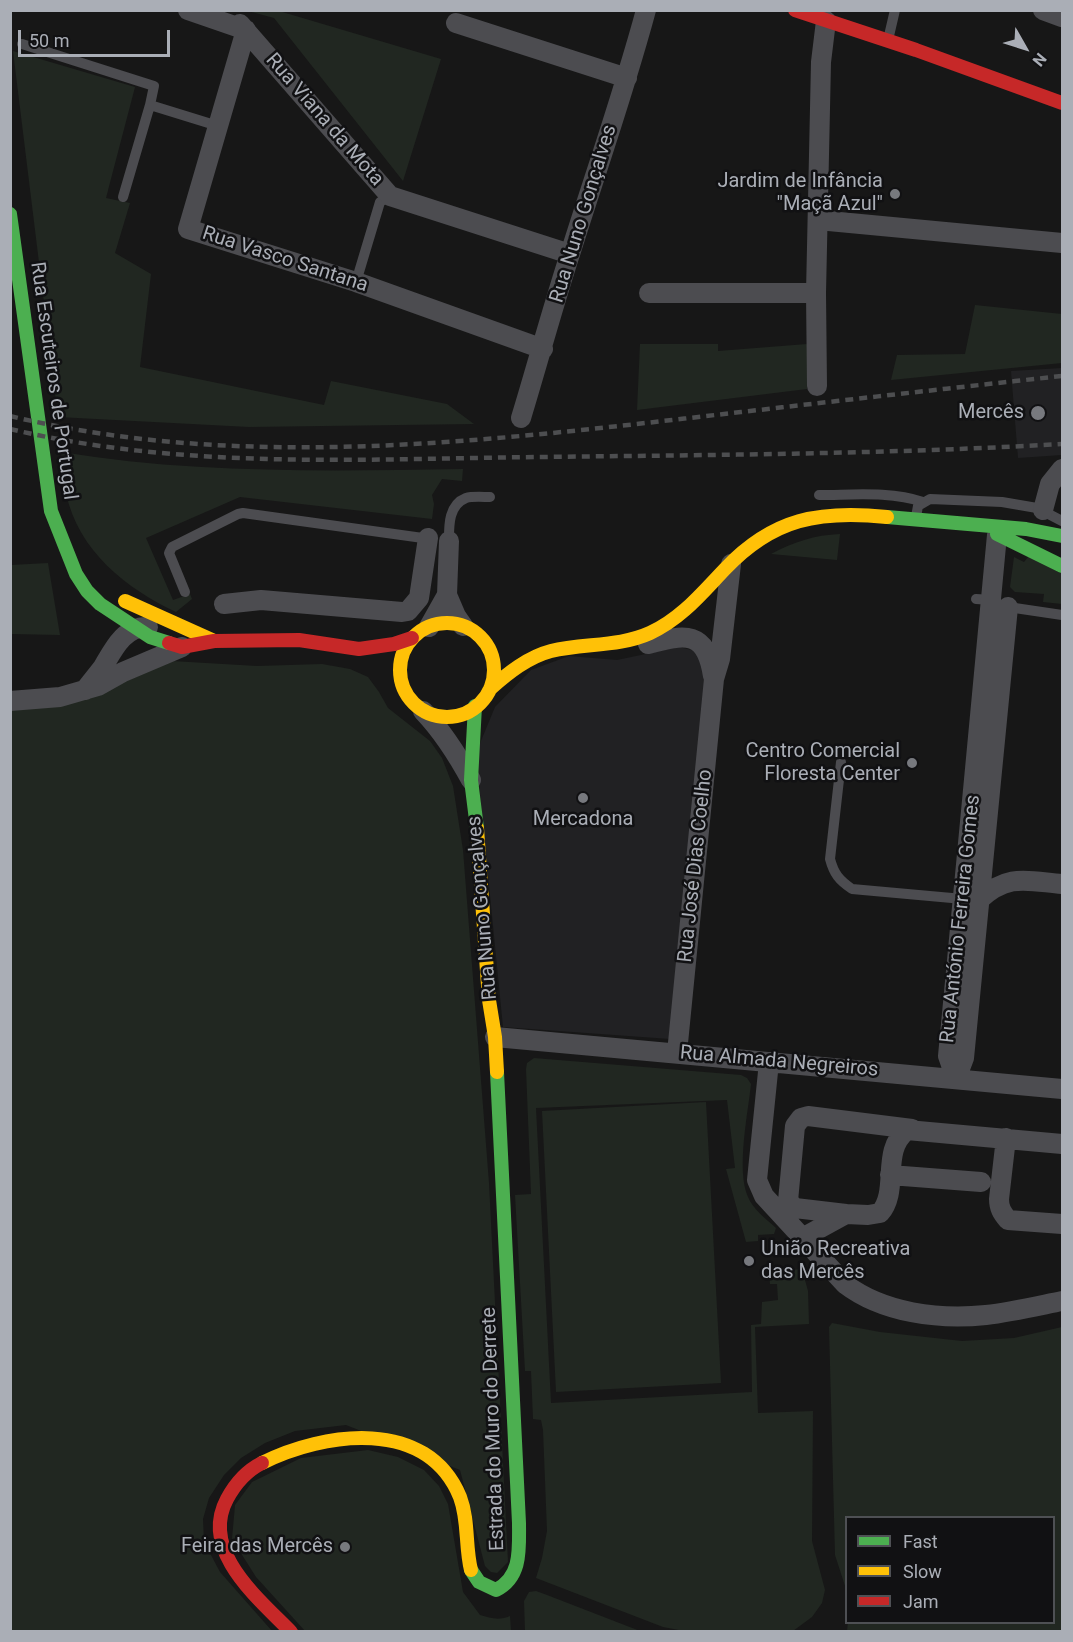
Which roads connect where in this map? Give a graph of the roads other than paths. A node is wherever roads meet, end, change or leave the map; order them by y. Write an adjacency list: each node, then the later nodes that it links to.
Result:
1 (188, 10): 10 (street)
2 (229, 10): 10 (street, Rua Viana da Mota)
3 (646, 10): 13 (street, Rua Nuno Gonçalves)
4 (795, 10): 8 (street)
5 (895, 10): 11 (lane)
6 (1043, 10): 7 (street)
7 (1062, 17)
8 (826, 21): 11 (street); 20 (street)
9 (456, 23): 13 (street)
10 (246, 30): 16 (street, Rua Vasco Santana); 17 (street, Rua Viana da Mota)
11 (888, 41): 14 (street)
12 (22, 44): 15 (lane)
13 (627, 78): 22 (street, Rua Nuno Gonçalves)
14 (1062, 103)
15 (150, 105): 16 (lane); 18 (lane)
16 (218, 126): 23 (street, Rua Vasco Santana)
17 (390, 196): 22 (street, Rua Viana da Mota); 23 (lane)
18 (123, 197)
19 (10, 214): 41 (street, Rua Escuteiros de Portugal)
20 (818, 220): 21 (street); 24 (street)
21 (1062, 243)
22 (570, 254): 26 (street, Rua Nuno Gonçalves)
23 (356, 282): 26 (street, Rua Vasco Santana)
24 (816, 292): 25 (street); 27 (street)
25 (649, 293)
26 (543, 348): 28 (street, Rua Nuno Gonçalves)
27 (817, 386)
28 (520, 418)
29 (1062, 469): 33 (street)
30 (819, 495): 32 (lane)
31 (490, 497): 40 (lane)
32 (923, 502): 33 (lane); 34 (lane)
33 (1043, 510): 35 (lane)
34 (915, 521): 36 (street); 42 (street)
35 (1062, 521)
36 (963, 525): 37 (street); 38 (street)
37 (997, 534): 43 (street); 48 (street, Rua António Ferreira Gomes)
38 (1062, 536)
39 (428, 538): 40 (lane); 45 (lane); 49 (street)
40 (449, 541): 46 (street)
41 (68, 550): 44 (street, Rua Escuteiros de Portugal); 47 (street, Rua Escuteiros de Portugal)
42 (731, 562): 58 (street); 66 (street, Rua José Dias Coelho)
43 (1062, 566)
44 (88, 568)
45 (185, 592)
46 (447, 595): 51 (street); 52 (street)
47 (108, 599): 53 (street, Rua Escuteiros de Portugal); 56 (street, Rua Escuteiros de Portugal); 62 (street)
48 (992, 602): 50 (lane); 76 (street, Rua António Ferreira Gomes)
49 (224, 604)
50 (1062, 615)
51 (463, 626): 52 (street); 54 (street)
52 (429, 627): 55 (street)
53 (137, 629): 56 (street); 59 (street, Rua Escuteiros de Portugal); 62 (street)
54 (480, 637): 57 (street); 68 (street)
55 (412, 638): 60 (street); 67 (street)
56 (214, 641): 59 (street); 60 (street)
57 (498, 645)
58 (600, 645): 63 (street); 66 (street, Rua José Dias Coelho)
59 (182, 647): 69 (street)
60 (359, 649): 64 (street)
61 (521, 650): 63 (street)
62 (111, 652): 69 (street)
63 (550, 652): 68 (street)
64 (373, 659)
65 (386, 670): 67 (street)
66 (714, 679): 78 (street, Rua José Dias Coelho)
67 (403, 687): 72 (street)
68 (490, 689): 71 (street)
69 (85, 690): 70 (street)
70 (10, 701)
71 (475, 706): 72 (street); 74 (street, Rua Nuno Gonçalves)
72 (423, 711): 74 (street, Rua Nuno Gonçalves)
73 (841, 762): 76 (lane)
74 (471, 780): 77 (street, Rua Nuno Gonçalves)
75 (1062, 884): 76 (street)
76 (971, 899): 80 (street, Rua António Ferreira Gomes)
77 (495, 1036): 78 (street, Rua Almada Negreiros); 91 (street, Estrada do Muro do Derrete)
78 (677, 1053): 79 (street, Rua Almada Negreiros)
79 (769, 1062): 80 (street, Rua Almada Negreiros); 89 (street)
80 (956, 1079): 81 (street, Rua Almada Negreiros)
81 (1062, 1089)
82 (912, 1129): 83 (street); 85 (street); 87 (street)
83 (1006, 1138): 84 (street); 88 (street)
84 (1062, 1144)
85 (890, 1175): 86 (street); 87 (street)
86 (981, 1182)
87 (846, 1214): 89 (street)
88 (1062, 1224)
89 (804, 1237): 90 (street)
90 (1062, 1301)
91 (291, 1632)

